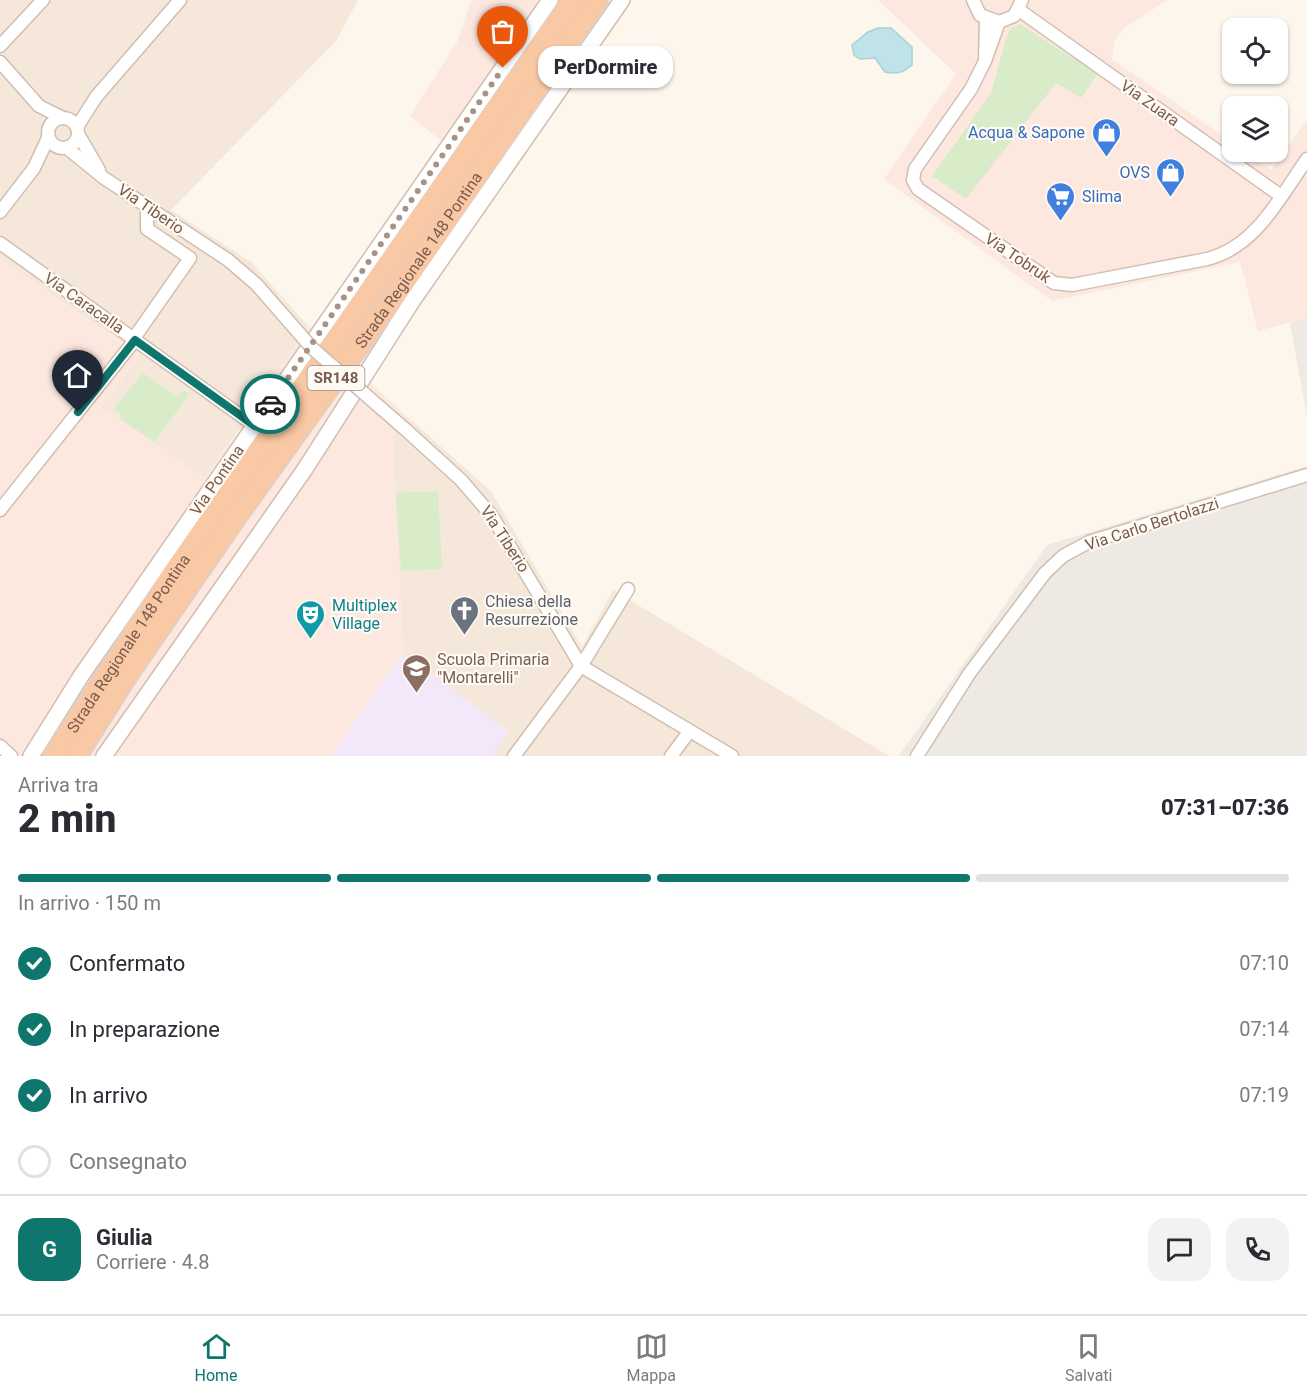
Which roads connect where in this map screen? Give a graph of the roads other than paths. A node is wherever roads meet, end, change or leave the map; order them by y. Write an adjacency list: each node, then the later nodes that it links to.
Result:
1 (43, 0): 10 (street)
2 (180, 0): 12 (street)
3 (550, 0): 26 (street, Via Pontina)
4 (573, 0): 36 (highway, Strada Regionale 148 Pontina / SR148)
5 (597, 0): 37 (highway, Strada Regionale 148 Pontina / SR148)
6 (622, 0): 38 (street)
7 (972, 0): 9 (street)
8 (1020, 5): 9 (street); 21 (street, Via Zuara)
9 (992, 21): 21 (street, Via Tobruk)
10 (0, 46)
11 (0, 62): 13 (street)
12 (96, 97): 14 (street); 15 (street)
13 (39, 106): 14 (street); 16 (street)
14 (64, 118): 15 (street); 16 (street)
15 (77, 130): 17 (street); 20 (street, Via Tiberio)
16 (48, 134): 17 (street); 19 (street)
17 (65, 148): 19 (street); 20 (street, Via Tiberio)
18 (1307, 159): 21 (street, Via Tobruk)
19 (34, 168): 23 (street)
20 (104, 178): 22 (street, Via Tiberio)
21 (1281, 196)
22 (147, 208): 25 (street); 30 (street, Via Tiberio, bridge)
23 (0, 212)
24 (0, 243): 25 (street, Via Caracalla)
25 (135, 339): 26 (street, Via Caracalla); 28 (street)
26 (255, 426): 35 (street, Via Pontina)
27 (1307, 475): 33 (street, Via Carlo Bertolazzi)
28 (0, 510)
29 (628, 589): 30 (street)
30 (581, 666): 31 (street); 39 (street)
31 (689, 732): 40 (street); 41 (street)
32 (0, 746): 34 (street)
33 (921, 754)
34 (11, 756)
35 (31, 756)
36 (54, 756)
37 (76, 756)
38 (104, 756)
39 (514, 756)
40 (671, 756)
41 (732, 756)

